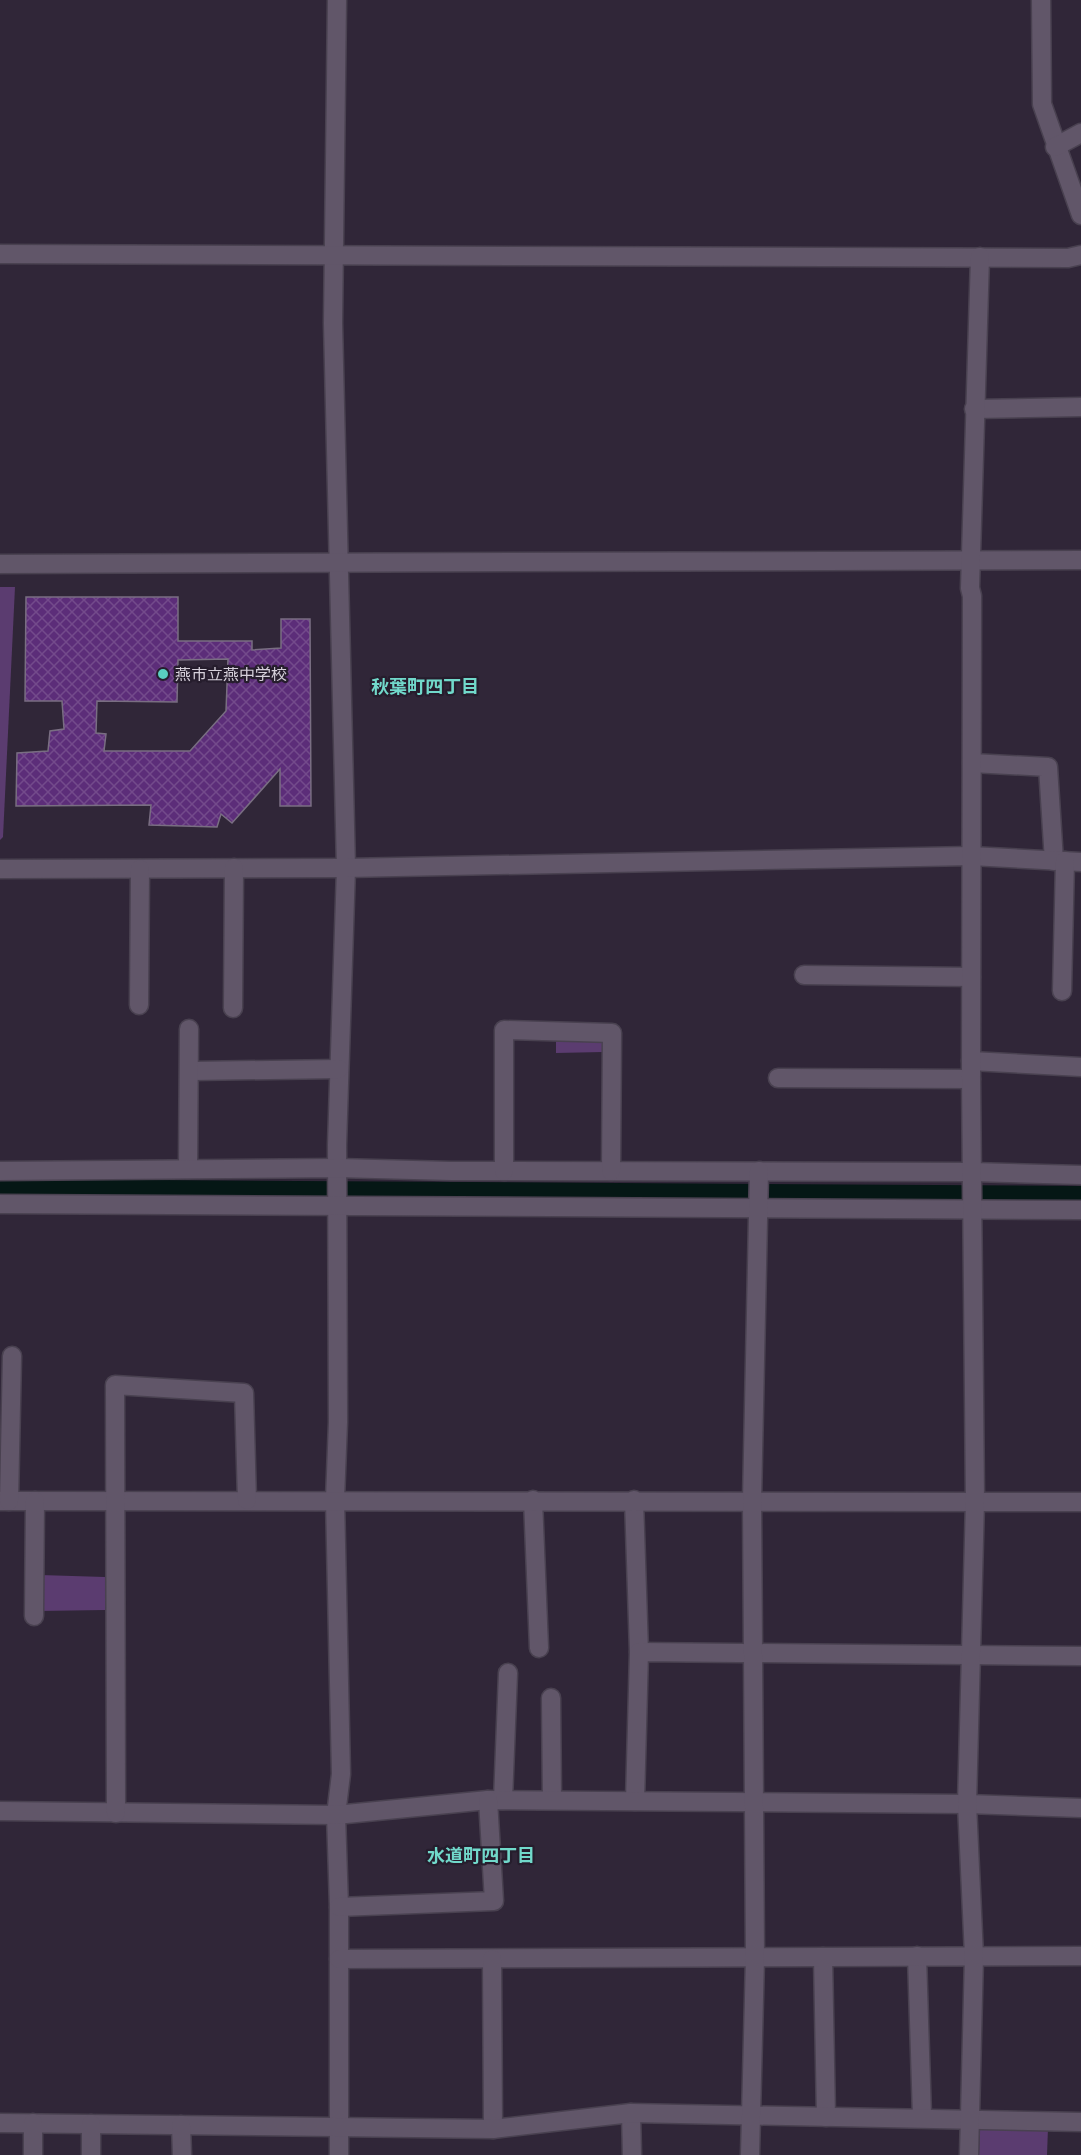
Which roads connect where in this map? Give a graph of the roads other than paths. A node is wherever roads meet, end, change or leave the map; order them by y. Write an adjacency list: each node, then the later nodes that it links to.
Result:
1 (337, 0): 7 (street)
2 (1041, 0): 4 (street)
3 (1081, 133): 4 (street)
4 (1055, 147): 5 (street)
5 (1081, 215)
6 (0, 254): 7 (street)
7 (335, 254): 9 (street); 15 (street)
8 (1081, 255): 9 (street)
9 (980, 257): 11 (street)
10 (1081, 407): 11 (street)
11 (974, 409): 13 (street)
12 (1081, 560): 13 (street)
13 (970, 561): 15 (street); 16 (street)
14 (0, 564): 15 (street)
15 (339, 565): 21 (street)
16 (972, 763): 17 (street); 18 (street)
17 (971, 856): 18 (street); 21 (street); 24 (street)
18 (1067, 861): 25 (street)
19 (0, 868): 22 (street)
20 (234, 868): 21 (street); 22 (street); 27 (street)
21 (346, 868): 30 (street)
22 (140, 869): 26 (street)
23 (804, 975): 24 (street)
24 (971, 977): 31 (street)
25 (1062, 991)
26 (139, 1005)
27 (233, 1008)
28 (189, 1029): 32 (street)
29 (1081, 1067): 31 (street)
30 (339, 1069): 32 (street); 39 (street)
31 (971, 1070): 33 (street); 41 (street)
32 (191, 1071): 34 (street)
33 (778, 1078)
34 (188, 1169): 35 (street); 39 (street)
35 (0, 1171)
36 (504, 1171): 37 (street); 37 (street); 39 (street)
37 (611, 1171): 40 (street)
38 (1081, 1175): 41 (street)
39 (338, 1187): 40 (street); 42 (street); 45 (street)
40 (758, 1190): 41 (street); 41 (street); 52 (street)
41 (972, 1191): 43 (street); 53 (street)
42 (0, 1204)
43 (1081, 1210)
44 (12, 1356): 49 (street)
45 (335, 1499): 46 (street); 47 (street); 71 (street)
46 (247, 1500): 51 (street); 51 (street)
47 (533, 1500): 48 (street); 56 (street)
48 (634, 1500): 52 (street); 57 (street)
49 (4, 1501): 50 (street)
50 (35, 1501): 51 (street); 55 (street)
51 (114, 1501): 70 (street)
52 (752, 1501): 53 (street); 58 (street)
53 (975, 1502): 54 (street); 59 (street)
54 (1081, 1502)
55 (34, 1616)
56 (539, 1648)
57 (639, 1652): 58 (street); 65 (street)
58 (754, 1652): 59 (street); 66 (street)
59 (971, 1654): 60 (street); 67 (street)
60 (1081, 1656)
61 (508, 1673): 63 (street)
62 (551, 1698): 64 (street)
63 (496, 1800): 64 (street); 71 (street); 72 (street)
64 (552, 1800): 65 (street)
65 (635, 1801): 66 (street)
66 (755, 1802): 67 (street); 77 (street)
67 (968, 1804): 68 (street); 74 (street)
68 (1081, 1808)
69 (0, 1811): 70 (street)
70 (116, 1813): 71 (street)
71 (336, 1815): 72 (street)
72 (339, 1907): 78 (street)
73 (917, 1956): 74 (street); 76 (street); 83 (street)
74 (974, 1956): 75 (street); 84 (street)
75 (1081, 1956)
76 (823, 1957): 77 (street); 82 (street)
77 (755, 1958): 79 (street); 81 (street)
78 (339, 1959): 79 (street); 90 (street)
79 (492, 1959): 91 (street)
80 (631, 2113): 81 (street); 91 (street); 96 (street)
81 (751, 2117): 82 (street); 97 (street)
82 (826, 2117): 83 (street)
83 (922, 2117): 84 (street)
84 (970, 2118): 85 (street); 98 (street)
85 (1081, 2122)
86 (0, 2123): 87 (street)
87 (33, 2123): 88 (street); 92 (street)
88 (91, 2124): 89 (street); 93 (street)
89 (181, 2125): 90 (street); 94 (street)
90 (339, 2127): 91 (street); 95 (street)
91 (493, 2129)
92 (33, 2155)
93 (91, 2155)
94 (182, 2155)
95 (339, 2155)
96 (632, 2155)
97 (750, 2155)
98 (969, 2155)

